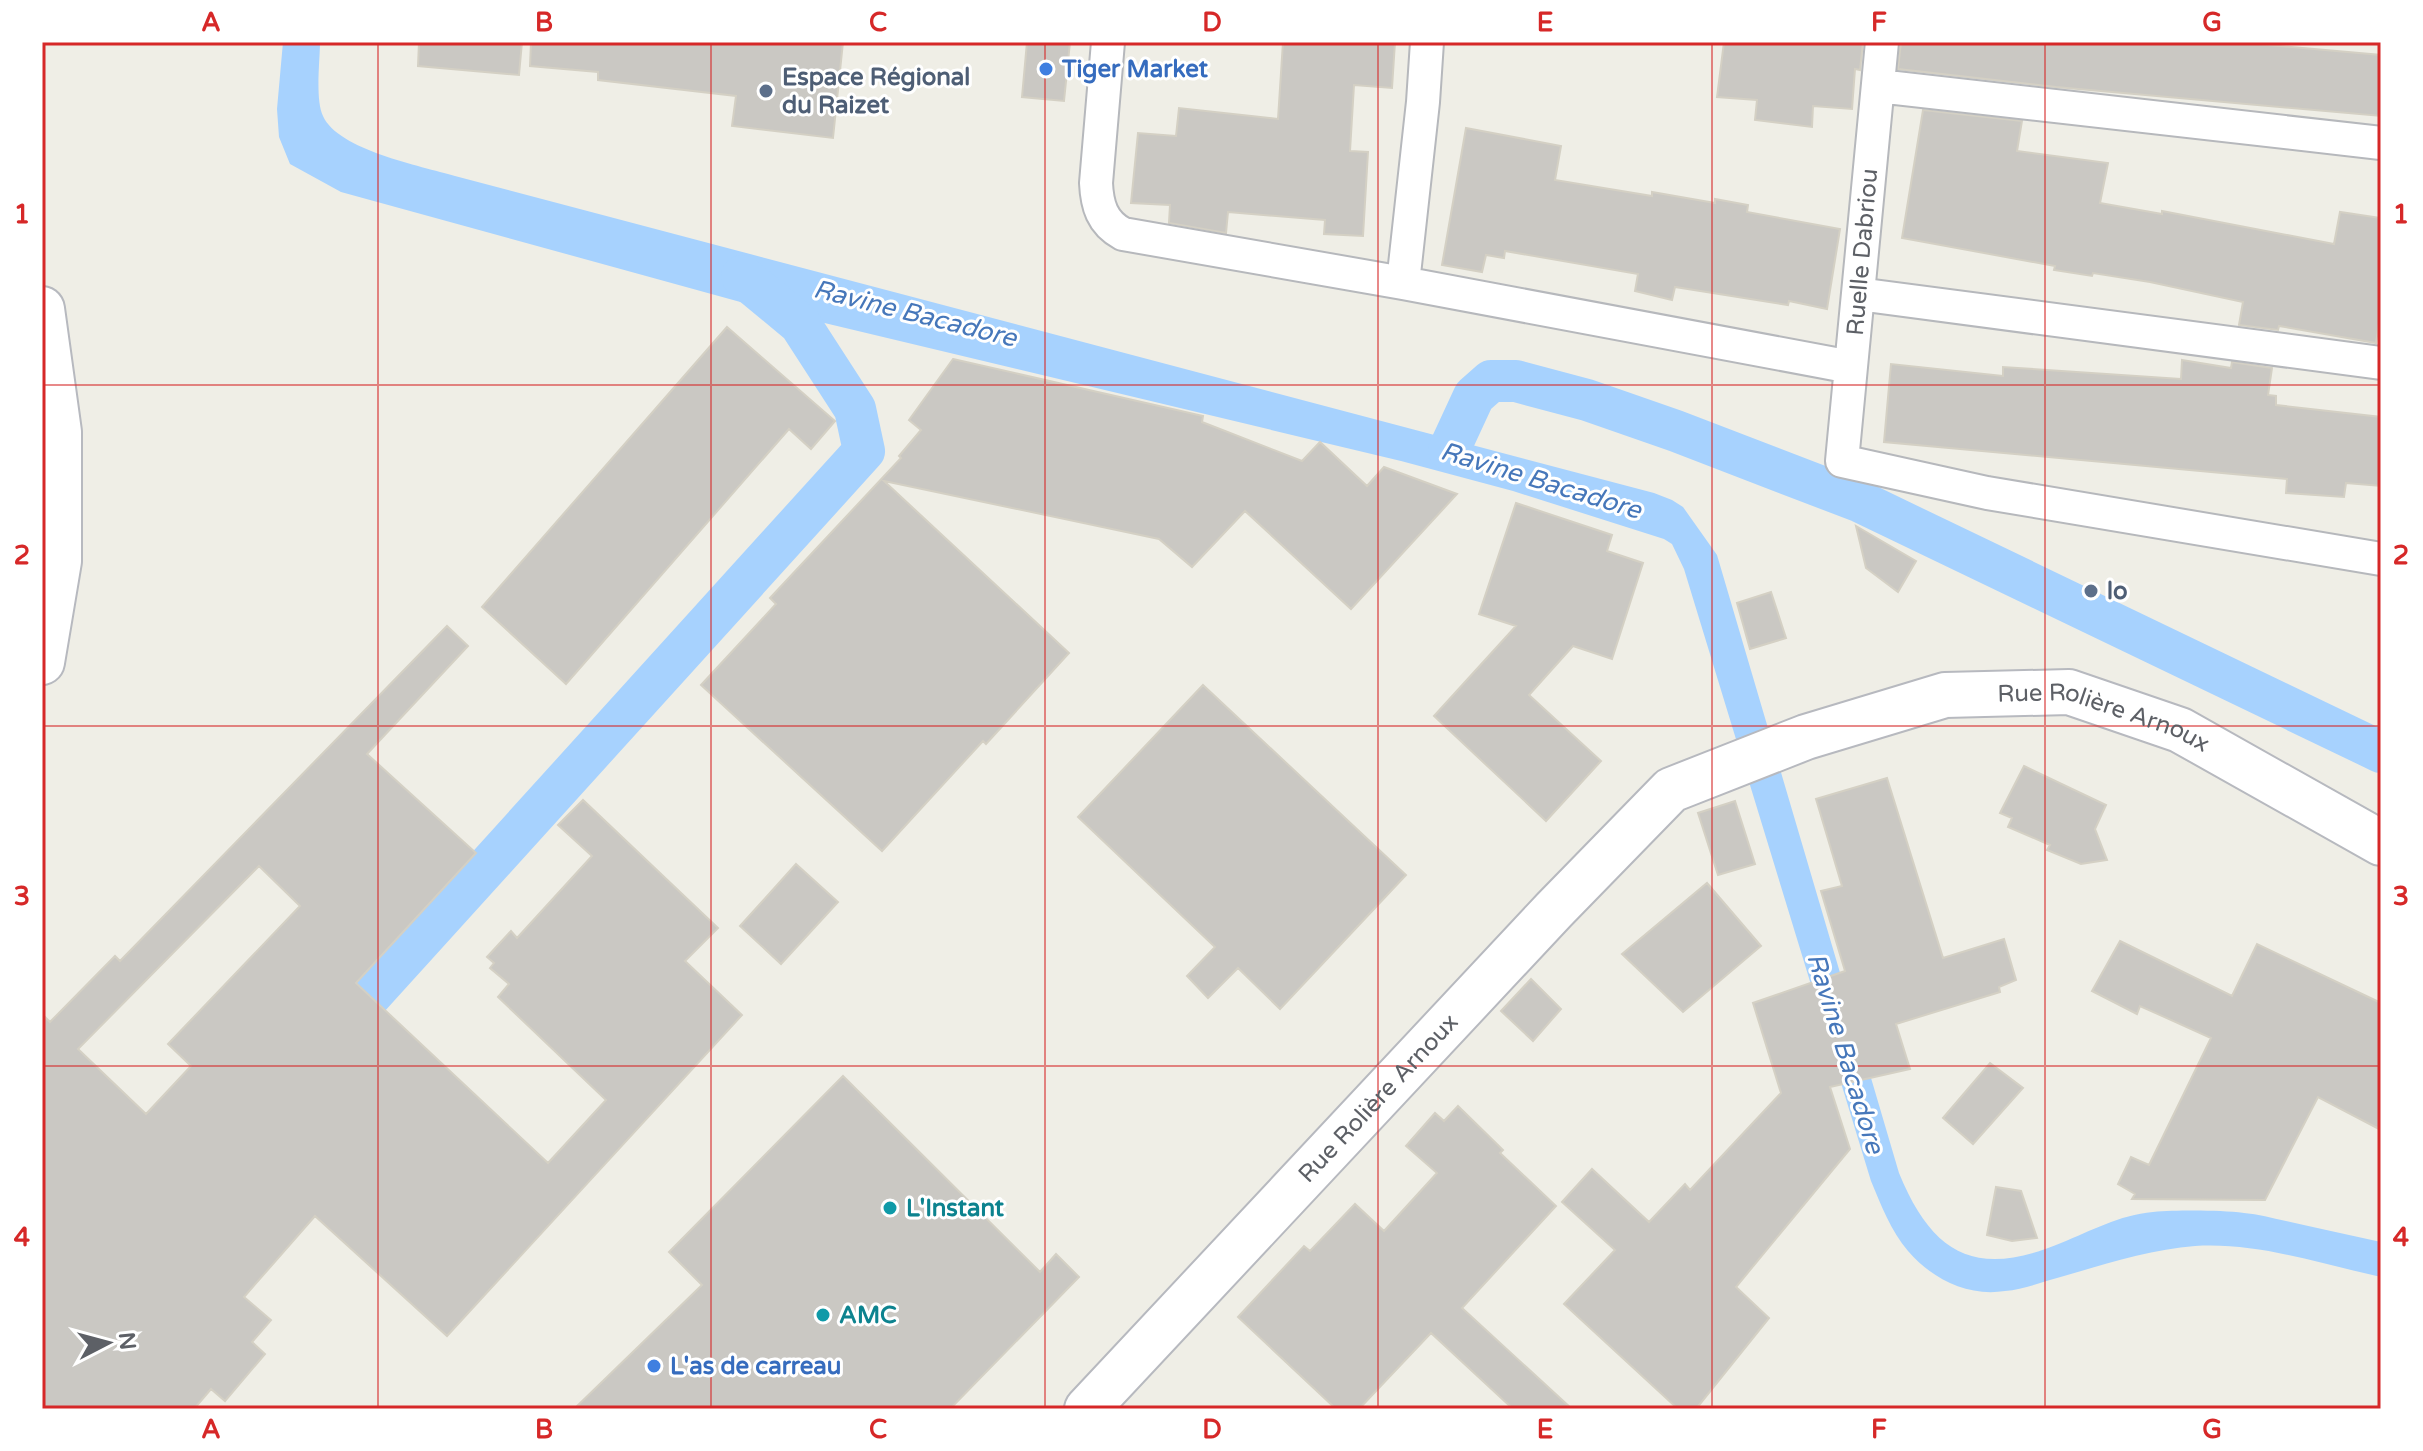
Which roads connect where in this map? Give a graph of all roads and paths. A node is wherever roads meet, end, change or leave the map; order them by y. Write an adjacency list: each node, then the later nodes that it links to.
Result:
1 (1108, 42): 6 (street)
2 (1427, 42): 6 (street)
3 (1882, 42): 4 (street, Ruelle Dabriou)
4 (1878, 86): 5 (street); 7 (street, Ruelle Dabriou)
5 (2381, 143)
6 (1403, 283): 10 (street)
7 (1858, 294): 9 (street); 10 (street, Ruelle Dabriou)
8 (42, 309): 12 (street)
9 (2381, 363)
10 (1851, 367): 11 (street, Ruelle Dabriou)
11 (2381, 559)
12 (42, 662)
13 (2381, 843): 14 (street, Rue Rolière Arnoux)
14 (1087, 1409)

